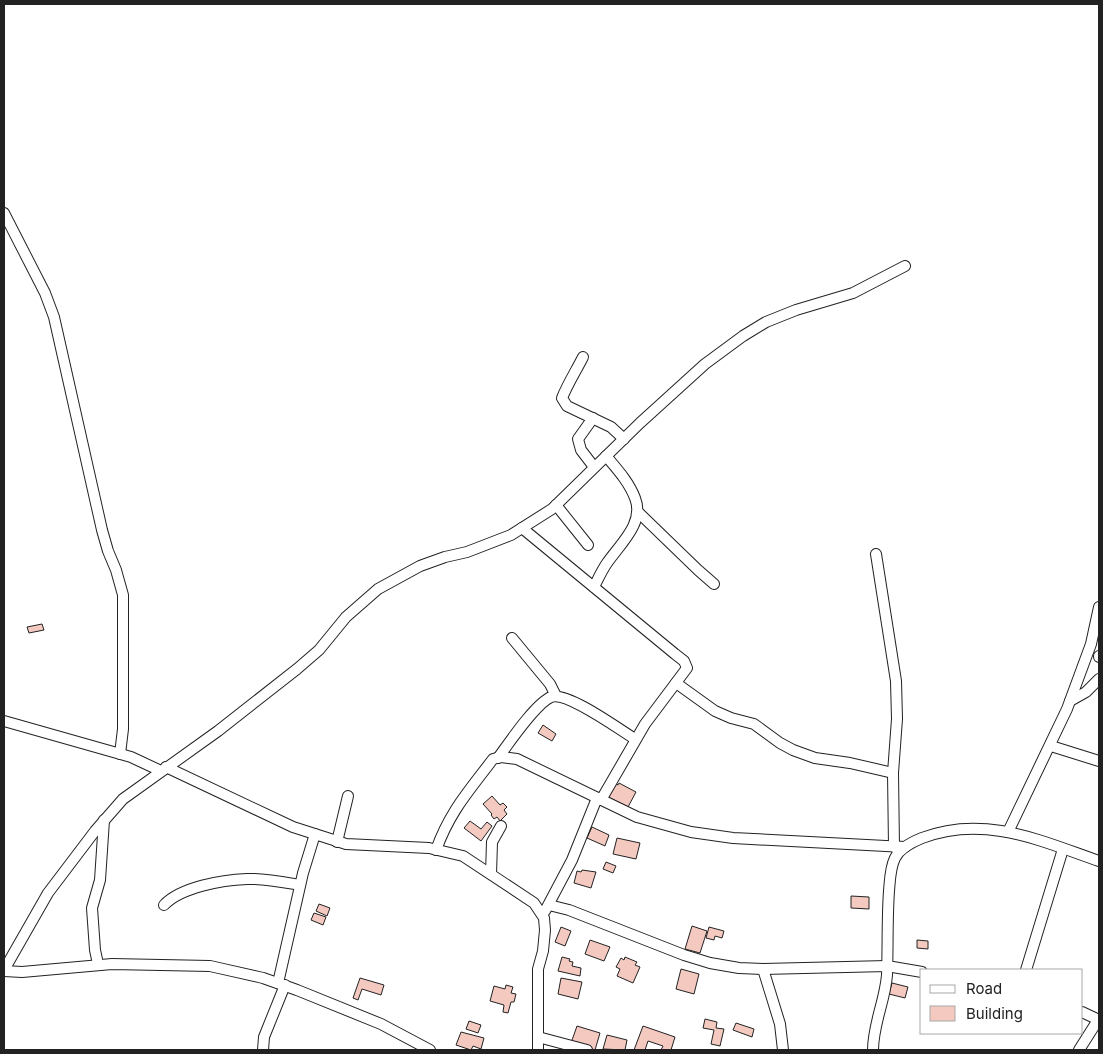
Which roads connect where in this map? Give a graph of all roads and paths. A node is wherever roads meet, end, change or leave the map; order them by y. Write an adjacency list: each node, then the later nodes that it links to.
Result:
1 (4, 214): 24 (street)
2 (905, 266): 5 (street)
3 (583, 357): 4 (street)
4 (593, 418): 5 (street); 7 (street)
5 (624, 439): 6 (street)
6 (606, 456): 7 (street); 9 (street)
7 (594, 468): 8 (street)
8 (556, 505): 10 (street); 11 (street)
9 (638, 512): 13 (street); 14 (street)
10 (522, 528): 14 (street); 27 (street)
11 (588, 545)
12 (876, 554): 28 (street)
13 (714, 584)
14 (594, 587): 18 (street)
15 (1099, 606): 20 (street)
16 (512, 638): 19 (street)
17 (1099, 678): 20 (street)
18 (676, 683): 22 (street); 28 (street)
19 (556, 696): 22 (street); 25 (street)
20 (1070, 701): 23 (street)
21 (4, 721): 24 (street)
22 (635, 739): 30 (street)
23 (1051, 746): 26 (street); 33 (street)
24 (120, 754): 27 (street)
25 (498, 758): 30 (street); 39 (street)
26 (1099, 761)
27 (163, 769): 31 (street); 34 (street)
28 (892, 774): 36 (street)
29 (348, 796): 35 (street)
30 (599, 799): 36 (street); 44 (street)
31 (104, 820): 46 (street); 50 (street)
32 (502, 826): 41 (street)
33 (1008, 832): 37 (street); 38 (street)
34 (315, 834): 35 (street); 42 (street)
35 (337, 842): 39 (street)
36 (894, 846): 37 (street)
37 (905, 847): 47 (street)
38 (1063, 849): 40 (street); 49 (street)
39 (436, 850): 41 (street)
40 (1099, 861)
41 (491, 874): 45 (street)
42 (300, 885): 43 (street); 52 (street)
43 (164, 905)
44 (549, 906): 45 (street); 48 (street)
45 (542, 916): 55 (street)
46 (98, 964): 50 (street); 52 (street)
47 (887, 966): 48 (street); 51 (street); 61 (street)
48 (763, 969): 60 (street)
49 (1026, 969)
50 (4, 971)
51 (920, 972)
52 (281, 984): 56 (street); 57 (street)
53 (1083, 1012): 54 (street)
54 (1099, 1020): 62 (street)
55 (538, 1037): 58 (street); 59 (street)
56 (263, 1050)
57 (430, 1050)
58 (538, 1050)
59 (587, 1050)
60 (784, 1050)
61 (873, 1050)
62 (1078, 1050)

